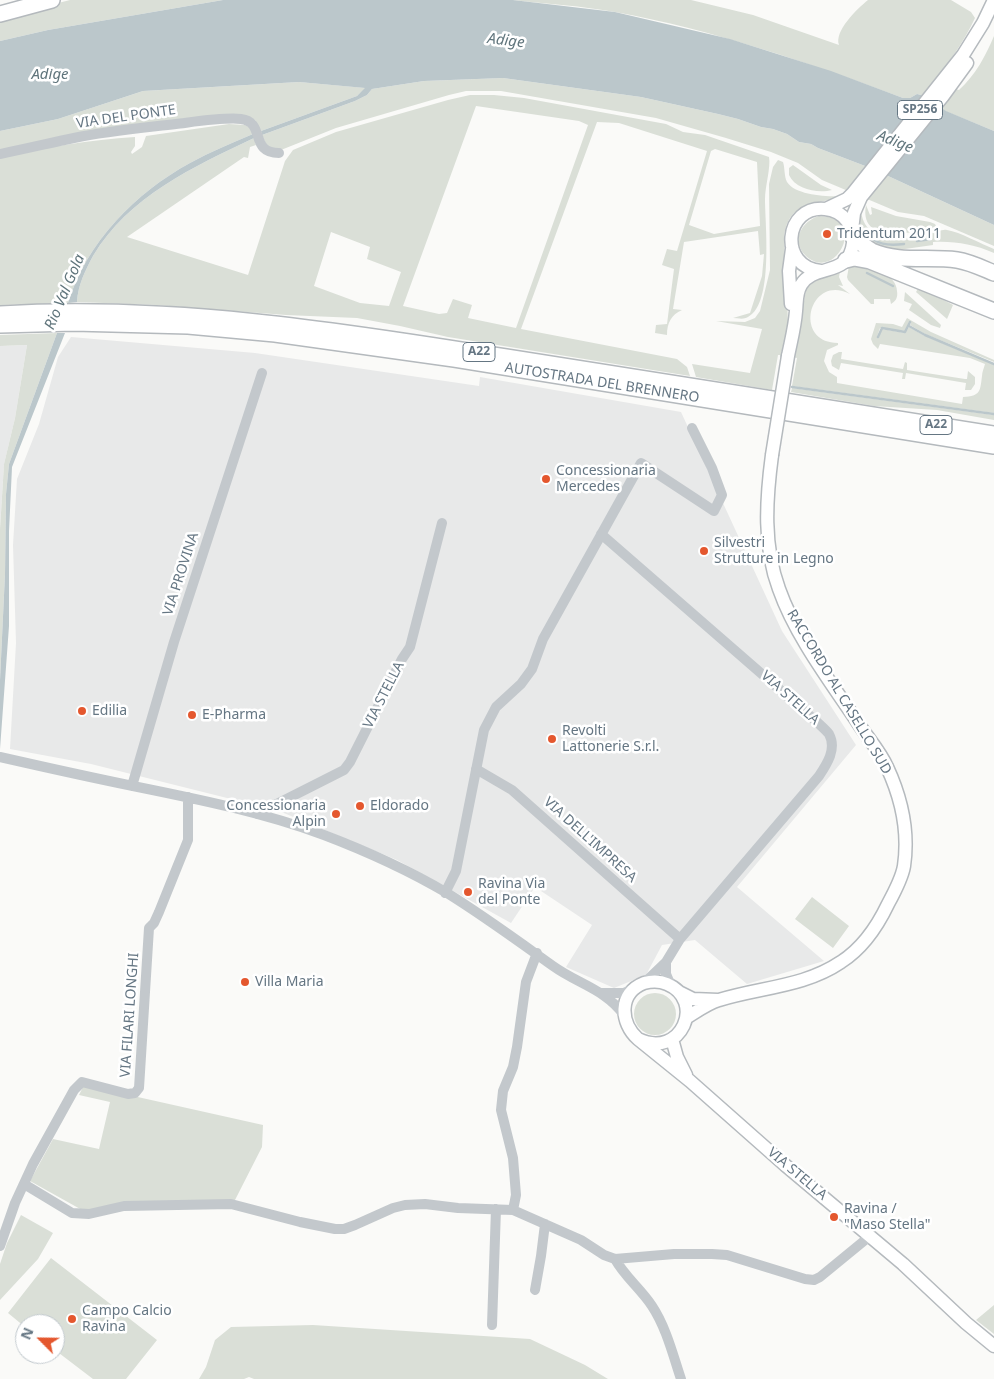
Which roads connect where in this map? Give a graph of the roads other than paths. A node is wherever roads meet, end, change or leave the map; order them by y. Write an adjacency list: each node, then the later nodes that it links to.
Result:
1 (15, 0): 4 (highway)
2 (52, 0): 6 (highway)
3 (994, 0): 7 (main road, RACCORDO AL CASELLO SUD / SP256)
4 (0, 4)
5 (994, 11): 7 (main road, RACCORDO AL CASELLO SUD / SP256)
6 (0, 14)
7 (986, 24): 10 (main road, RACCORDO AL CASELLO SUD / SP256)
8 (279, 153): 9 (street, VIA DEL PONTE)
9 (0, 154)
10 (857, 195): 11 (main road, RACCORDO AL CASELLO SUD / SP256); 12 (main road, RACCORDO AL CASELLO SUD / SP256)
11 (826, 209): 12 (main road); 13 (main road, RACCORDO AL CASELLO SUD / SP256)
12 (852, 233): 14 (main road, RACCORDO AL CASELLO SUD / SP256); 16 (highway)
13 (792, 249): 15 (main road); 21 (main road, RACCORDO AL CASELLO SUD / SP256)
14 (846, 260): 15 (main road, RACCORDO AL CASELLO SUD / SP256); 17 (highway)
15 (821, 271): 21 (main road, RACCORDO AL CASELLO SUD / SP256)
16 (994, 273)
17 (994, 311)
18 (0, 314): 19 (highway, AUTOSTRADA DEL BRENNERO / A22)
19 (50, 318): 20 (highway, AUTOSTRADA DEL BRENNERO / A22); 24 (highway, AUTOSTRADA DEL BRENNERO / A22)
20 (0, 325)
21 (792, 334): 39 (main road, RACCORDO AL CASELLO SUD / SP256, bridge)
22 (262, 373): 29 (street, VIA PROVINA)
23 (692, 428): 26 (street)
24 (992, 443)
25 (442, 522): 31 (street, VIA STELLA)
26 (601, 534): 28 (street); 33 (street, VIA STELLA)
27 (0, 757): 29 (street, VIA STELLA)
28 (476, 769): 32 (street); 33 (street, VIA DELL'IMPRESA)
29 (132, 786): 30 (street, VIA STELLA)
30 (188, 797): 31 (street, VIA STELLA); 45 (street, VIA FILARI LONGHI)
31 (257, 814): 32 (street, VIA STELLA)
32 (445, 892): 34 (street, VIA STELLA)
33 (680, 939): 35 (street, VIA STELLA)
34 (537, 953): 38 (street, VIA STELLA); 47 (street)
35 (666, 962): 36 (street, VIA STELLA); 37 (street)
36 (639, 986): 37 (main road, VIA STELLA); 38 (street, VIA STELLA); 40 (main road, VIA STELLA)
37 (675, 989): 39 (main road, RACCORDO AL CASELLO SUD / SP256); 41 (main road)
38 (601, 992): 40 (street, VIA STELLA)
39 (718, 1000): 41 (main road, RACCORDO AL CASELLO SUD / SP256)
40 (624, 1015): 42 (main road, VIA STELLA)
41 (686, 1018): 43 (main road)
42 (638, 1039): 43 (main road); 44 (main road, VIA STELLA)
43 (672, 1039): 44 (main road, VIA STELLA)
44 (690, 1081): 49 (main road, VIA STELLA)
45 (24, 1184): 46 (street); 50 (street, VIA FILARI LONGHI)
46 (496, 1209): 47 (street); 53 (street)
47 (513, 1210): 48 (street)
48 (545, 1224): 51 (street); 52 (street)
49 (870, 1236): 51 (street); 54 (main road, VIA STELLA)
50 (0, 1246)
51 (615, 1259): 55 (street)
52 (535, 1290)
53 (492, 1326)
54 (994, 1346)
55 (681, 1379)

